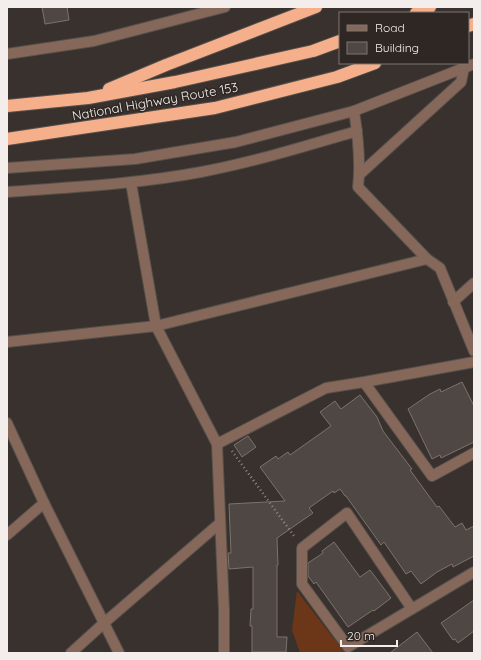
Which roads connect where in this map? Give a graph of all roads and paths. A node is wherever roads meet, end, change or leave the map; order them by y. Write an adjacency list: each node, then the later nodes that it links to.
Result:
1 (224, 7): 6 (street)
2 (316, 7): 10 (highway)
3 (430, 7): 4 (highway)
4 (418, 12)
5 (339, 41): 10 (highway, National Highway Route 153)
6 (7, 54)
7 (372, 64): 14 (highway, National Highway Route 153)
8 (474, 64): 9 (street)
9 (464, 68): 12 (street); 16 (street)
10 (88, 98): 11 (highway, National Highway Route 153)
11 (7, 106)
12 (354, 111): 13 (street); 15 (street)
13 (357, 131): 16 (street); 17 (street)
14 (7, 139)
15 (7, 168)
16 (360, 174): 19 (street)
17 (131, 183): 18 (street); 22 (street)
18 (7, 192)
19 (427, 259): 21 (street); 22 (street)
20 (474, 283): 21 (street)
21 (453, 302): 24 (street)
22 (156, 326): 23 (street); 28 (street)
23 (7, 342)
24 (474, 352)
25 (474, 362): 26 (street)
26 (364, 382): 28 (street); 29 (street)
27 (7, 423): 30 (street)
28 (220, 442): 31 (street); 33 (path)
29 (474, 453)
30 (44, 503): 32 (street); 36 (street)
31 (220, 523): 36 (street); 39 (street)
32 (7, 535)
33 (302, 548): 35 (street); 35 (street)
34 (474, 572): 35 (street)
35 (412, 609)
36 (104, 623): 37 (street); 38 (street)
37 (71, 653)
38 (119, 653)
39 (224, 653)

